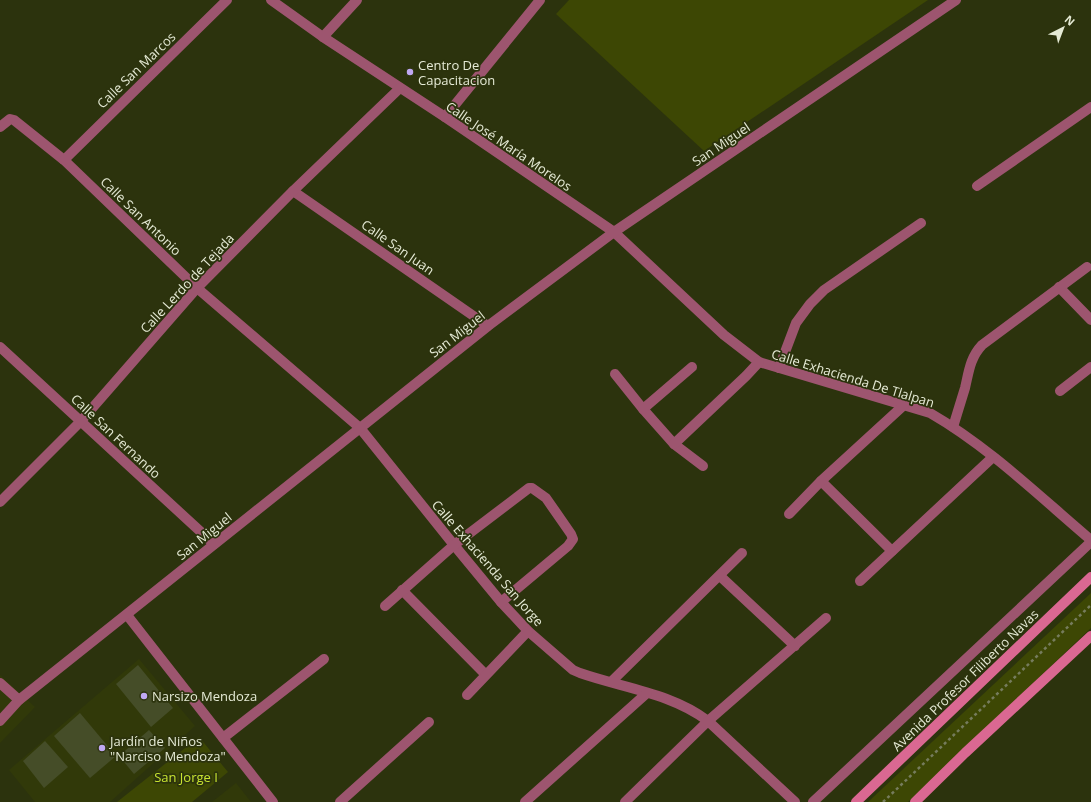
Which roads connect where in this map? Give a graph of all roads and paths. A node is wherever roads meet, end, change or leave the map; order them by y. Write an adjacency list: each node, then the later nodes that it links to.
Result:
1 (227, 0): 11 (street, Calle San Marcos)
2 (271, 0): 6 (street, Calle José María Morelos)
3 (358, 0): 6 (street)
4 (540, 0): 9 (street)
5 (956, 0): 15 (street, San Miguel)
6 (323, 37): 7 (street, Calle José María Morelos)
7 (400, 88): 9 (street, Calle José María Morelos); 13 (street, Calle Lerdo de Tejada)
8 (1091, 107): 12 (street)
9 (445, 117): 15 (street, Calle José María Morelos)
10 (0, 127): 11 (street, Calle San Antonio)
11 (64, 160): 18 (street, Calle San Antonio)
12 (977, 186)
13 (293, 191): 18 (street, Calle Lerdo de Tejada); 20 (street, Calle San Juan)
14 (921, 223): 25 (street)
15 (614, 232): 20 (street, San Miguel); 22 (street, Calle Exhacienda De Tlalpan)
16 (1087, 267): 17 (street)
17 (1059, 287): 19 (street); 31 (street)
18 (197, 288): 30 (street, Calle Lerdo de Tejada); 32 (street, Calle San Antonio)
19 (1091, 320)
20 (488, 326): 32 (street, San Miguel)
21 (0, 347): 30 (street, Calle San Fernando)
22 (759, 362): 25 (street, Calle Exhacienda De Tlalpan); 33 (street)
23 (692, 367): 29 (street)
24 (1091, 367): 27 (street)
25 (779, 368): 28 (street, Calle Exhacienda De Tlalpan)
26 (615, 374): 29 (street)
27 (1060, 391)
28 (904, 405): 31 (street, Calle Exhacienda De Tlalpan); 36 (street)
29 (643, 409): 33 (street)
30 (81, 421): 37 (street, Calle Lerdo de Tejada); 40 (street, Calle San Fernando)
31 (953, 427): 34 (street, Calle Exhacienda De Tlalpan)
32 (360, 428): 40 (street, San Miguel); 41 (street, Calle Exhacienda San Jorge)
33 (674, 444): 35 (street)
34 (993, 457): 39 (street, Calle Exhacienda De Tlalpan); 42 (street)
35 (703, 466)
36 (821, 481): 38 (street); 42 (street)
37 (0, 502)
38 (789, 514)
39 (1091, 541): 74 (street)
40 (214, 544): 51 (street, San Miguel)
41 (454, 545): 47 (street); 48 (street, Calle Exhacienda San Jorge); 48 (street)
42 (892, 551): 46 (street)
43 (742, 554): 44 (street)
44 (720, 576): 55 (street); 58 (street)
45 (1091, 577): 75 (main road, Avenida Profesor Filiberto Navas)
46 (860, 581)
47 (402, 590): 49 (street); 57 (street)
48 (501, 602): 53 (street, Calle Exhacienda San Jorge)
49 (385, 606)
50 (1091, 606): 76 (path)
51 (127, 615): 62 (street, San Miguel); 66 (street)
52 (826, 618): 55 (street)
53 (528, 631): 57 (street); 58 (street, Calle Exhacienda San Jorge)
54 (1091, 636): 77 (main road)
55 (795, 646): 63 (street)
56 (324, 659): 66 (street)
57 (485, 674): 61 (street)
58 (611, 682): 60 (street, Calle Exhacienda San Jorge)
59 (0, 683): 62 (street)
60 (647, 693): 63 (street, Calle Exhacienda San Jorge); 67 (street)
61 (467, 695)
62 (19, 700): 64 (street, San Miguel)
63 (708, 720): 72 (street); 73 (street, Calle Exhacienda San Jorge)
64 (0, 721)
65 (429, 722): 69 (street)
66 (224, 738): 68 (street)
67 (534, 794): 70 (street); 71 (street)
68 (273, 802)
69 (340, 802)
70 (525, 802)
71 (542, 802)
72 (625, 802)
73 (795, 802)
74 (813, 802)
75 (856, 802)
76 (883, 802)
77 (915, 802)

